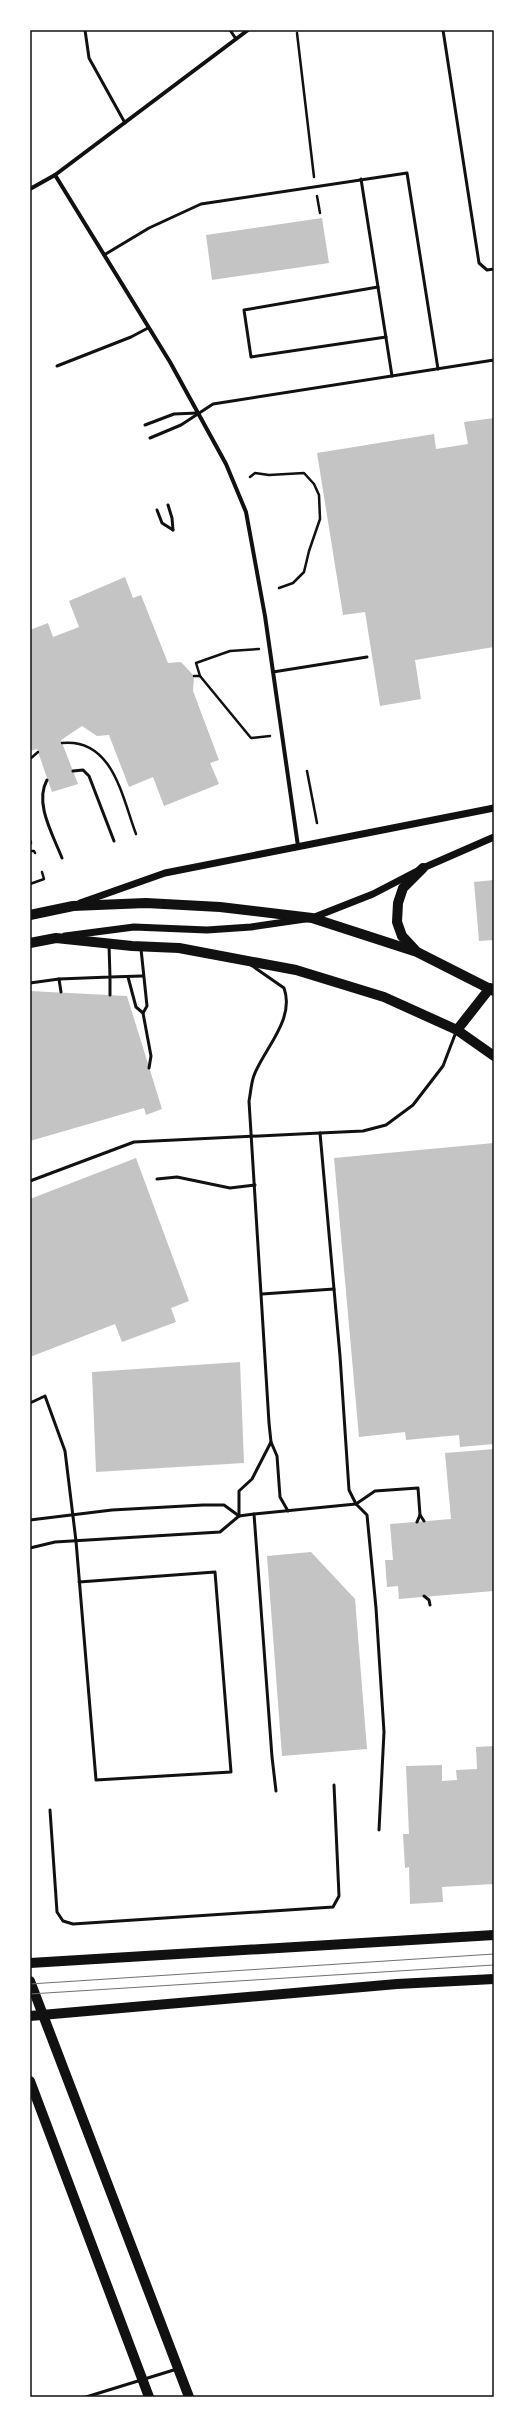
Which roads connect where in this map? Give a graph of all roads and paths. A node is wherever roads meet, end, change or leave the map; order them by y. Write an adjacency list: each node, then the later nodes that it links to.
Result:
1 (85, 30): 7 (lane)
2 (230, 30): 6 (lane)
3 (248, 30): 6 (street)
4 (443, 30): 14 (lane)
5 (297, 33): 10 (path)
6 (236, 39): 7 (street)
7 (125, 123): 8 (street)
8 (55, 175): 11 (street); 13 (street)
9 (362, 179): 10 (lane); 15 (lane); 20 (lane)
10 (316, 186): 12 (path); 13 (lane)
11 (30, 189)
12 (320, 213)
13 (104, 255): 16 (street)
14 (494, 269)
15 (378, 287): 17 (lane); 17 (lane)
16 (148, 328): 19 (lane); 22 (street)
17 (386, 337): 21 (lane)
18 (494, 360): 20 (lane)
19 (57, 366)
20 (438, 369): 21 (lane)
21 (392, 376): 22 (lane)
22 (198, 413): 23 (lane); 24 (lane); 31 (street)
23 (145, 425)
24 (150, 438)
25 (250, 477): 28 (path)
26 (168, 506): 27 (lane)
27 (157, 510)
28 (279, 588)
29 (257, 650): 33 (path)
30 (367, 657): 31 (lane)
31 (273, 672): 46 (street)
32 (194, 676): 33 (path)
33 (200, 676): 34 (path)
34 (270, 736)
35 (62, 743): 43 (path)
36 (38, 752): 37 (path)
37 (30, 759)
38 (73, 771): 45 (lane)
39 (307, 771): 42 (path)
40 (47, 780): 49 (lane)
41 (494, 808): 46 (street)
42 (317, 823)
43 (136, 834)
44 (494, 837): 50 (street)
45 (114, 841)
46 (298, 846): 53 (street)
47 (30, 851): 48 (path)
48 (35, 854)
49 (62, 858)
50 (423, 868): 55 (street); 60 (main road)
51 (42, 872): 52 (path)
52 (30, 884)
53 (73, 906): 54 (main road); 55 (main road)
54 (30, 915)
55 (312, 918): 56 (street); 60 (main road)
56 (56, 938): 57 (main road); 58 (main road)
57 (30, 943)
58 (109, 944): 59 (main road); 63 (lane)
59 (141, 947): 61 (main road); 62 (lane)
60 (417, 952): 67 (main road)
61 (244, 960): 71 (main road); 75 (lane)
62 (142, 976): 64 (lane); 70 (lane)
63 (110, 977): 64 (lane); 65 (lane); 69 (lane)
64 (128, 977): 70 (lane)
65 (59, 979): 66 (lane); 68 (lane)
66 (30, 983)
67 (492, 990): 71 (main road)
68 (61, 992)
69 (110, 995)
70 (143, 1014): 73 (lane)
71 (457, 1030): 72 (main road); 74 (lane)
72 (494, 1056)
73 (149, 1068)
74 (320, 1134): 75 (lane); 79 (lane)
75 (252, 1138): 77 (lane); 78 (lane)
76 (157, 1179): 78 (lane)
77 (30, 1181)
78 (255, 1185): 80 (lane)
79 (334, 1289): 80 (lane); 83 (lane)
80 (262, 1294): 82 (lane)
81 (30, 1403): 85 (lane)
82 (271, 1442): 84 (lane); 88 (lane)
83 (356, 1504): 84 (lane); 87 (lane); 100 (lane)
84 (288, 1511): 86 (lane)
85 (73, 1514): 88 (lane); 89 (lane); 92 (lane)
86 (254, 1514): 88 (lane); 98 (lane)
87 (420, 1515): 90 (lane); 91 (lane)
88 (239, 1516): 92 (lane)
89 (30, 1520)
90 (424, 1521)
91 (417, 1522)
92 (76, 1541): 93 (lane); 94 (lane)
93 (30, 1548)
94 (79, 1582): 94 (lane)
95 (424, 1596): 96 (lane)
96 (430, 1605)
97 (334, 1785): 99 (lane)
98 (276, 1791)
99 (50, 1810)
100 (379, 1830)
101 (494, 1935): 102 (main road)
102 (30, 1964)
103 (494, 1979): 105 (main road)
104 (30, 1981): 105 (main road)
105 (44, 2015): 106 (main road); 108 (main road)
106 (30, 2016)
107 (30, 2081): 109 (main road)
108 (179, 2368): 109 (lane); 112 (main road)
109 (143, 2380): 110 (lane); 111 (main road)
110 (86, 2397)
111 (149, 2397)
112 (189, 2397)

